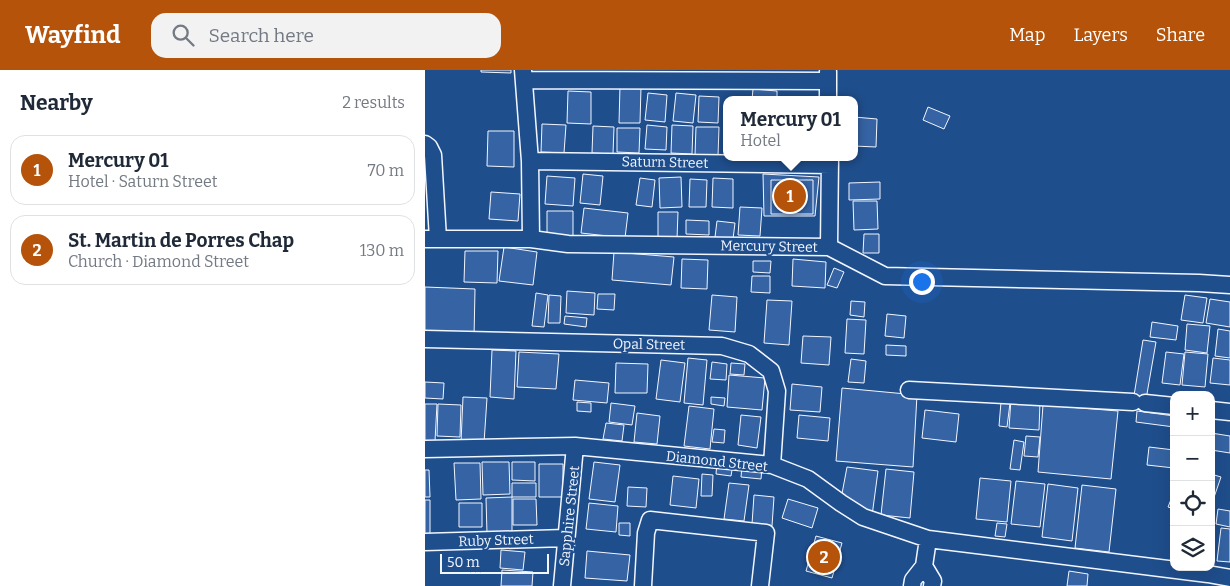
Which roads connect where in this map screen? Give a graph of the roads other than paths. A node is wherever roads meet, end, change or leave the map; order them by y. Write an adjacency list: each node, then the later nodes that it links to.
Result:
1 (524, 75): 2 (street); 5 (street)
2 (828, 76): 3 (street)
3 (828, 96)
4 (425, 144): 7 (street)
5 (530, 161): 6 (street, Saturn Street); 8 (street)
6 (830, 161): 9 (street)
7 (431, 239): 8 (street, Mercury Street)
8 (531, 240): 9 (street, Mercury Street)
9 (829, 247): 10 (street, Mercury Street)
10 (1230, 285)
11 (425, 339): 18 (street, Opal Street)
12 (909, 390): 13 (street)
13 (1170, 406)
14 (1215, 410): 15 (street)
15 (1230, 412)
16 (575, 446): 17 (street, Diamond Street); 18 (street, Diamond Street); 19 (street, Sapphire Street)
17 (425, 449)
18 (772, 465): 20 (street, Diamond Street)
19 (566, 538): 21 (street, Ruby Street); 24 (street, Sapphire Street)
20 (928, 539): 22 (street); 23 (street, Diamond Street)
21 (425, 542)
22 (924, 566): 27 (street); 28 (street)
23 (1230, 578)
24 (562, 586)
25 (643, 586): 26 (street)
26 (760, 586)
27 (911, 586)
28 (932, 586)

